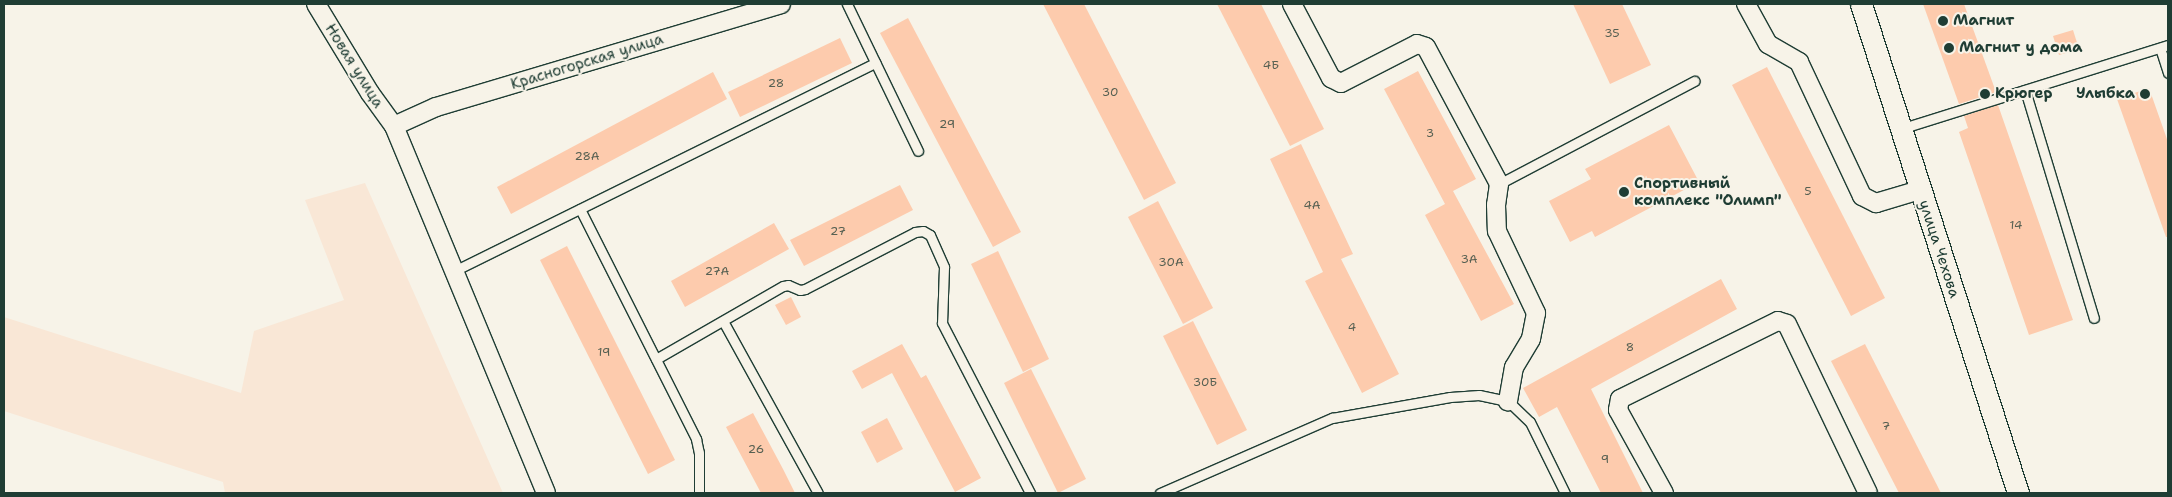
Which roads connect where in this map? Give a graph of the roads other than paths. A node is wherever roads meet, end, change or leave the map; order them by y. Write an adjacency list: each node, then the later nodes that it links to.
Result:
1 (316, 4): 12 (street, Новая улица)
2 (781, 4): 12 (street, Красногорская улица)
3 (847, 4): 8 (lane)
4 (1292, 4): 15 (street)
5 (1746, 4): 16 (street)
6 (1861, 4): 13 (street, улица Чехова)
7 (2164, 46): 9 (lane); 11 (lane)
8 (875, 63): 14 (lane); 17 (lane)
9 (2168, 73)
10 (1694, 82): 15 (lane)
11 (2025, 90): 13 (lane); 19 (lane)
12 (394, 126): 18 (street, Новая улица)
13 (1900, 129): 16 (street, улица Чехова)
14 (918, 150)
15 (1499, 184): 22 (street)
16 (1920, 190): 31 (street, улица Чехова)
17 (580, 209): 18 (lane); 21 (lane)
18 (454, 271): 23 (street, Новая улица)
19 (2094, 318)
20 (723, 321): 21 (lane); 25 (lane); 26 (lane)
21 (656, 359): 24 (lane)
22 (1508, 401): 27 (lane); 28 (lane)
23 (546, 493)
24 (699, 493)
25 (818, 493)
26 (1030, 493)
27 (1160, 493)
28 (1565, 493)
29 (1664, 493): 30 (street)
30 (1868, 493)
31 (2018, 493)

